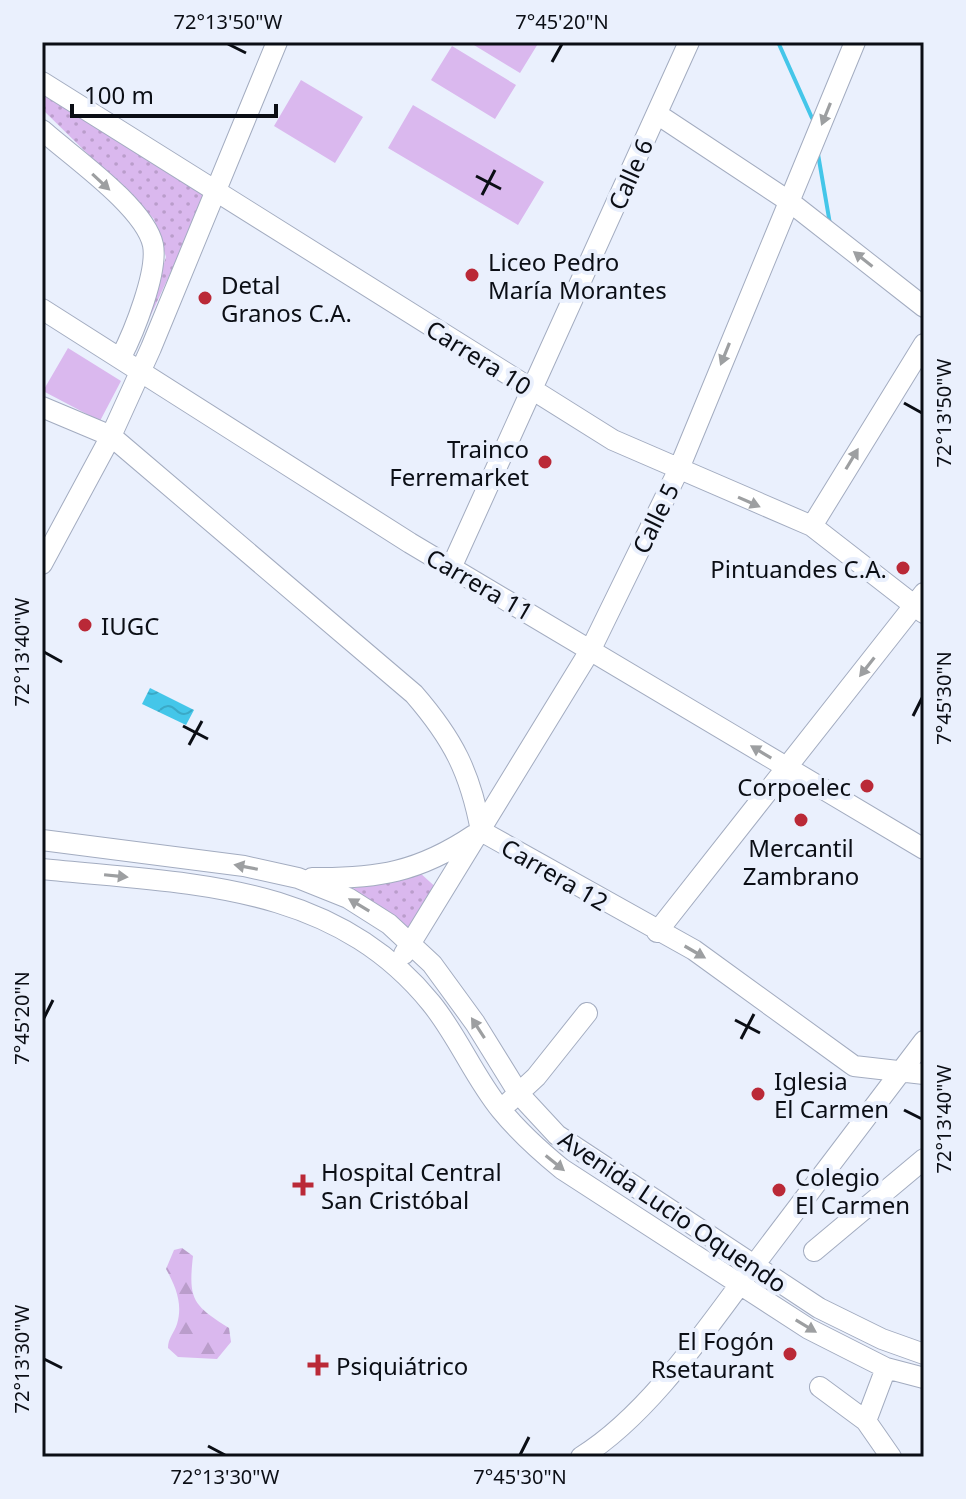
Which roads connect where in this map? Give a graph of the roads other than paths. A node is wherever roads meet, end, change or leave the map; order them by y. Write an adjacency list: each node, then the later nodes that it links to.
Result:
1 (277, 42): 7 (street)
2 (689, 42): 5 (street, Calle 6)
3 (850, 44): 8 (street, Calle 5, one-way to 8)
4 (42, 82): 7 (street, Carrera 10)
5 (657, 114): 8 (street); 14 (street, Calle 6)
6 (42, 130): 12 (street, one-way to 12)
7 (218, 191): 13 (street); 14 (street, Carrera 10)
8 (790, 202): 9 (street, one-way to 8); 17 (street, Calle 5, one-way to 17)
9 (924, 307)
10 (42, 309): 12 (street, Carrera 11)
11 (924, 344): 18 (street, one-way to 11)
12 (121, 357): 13 (street, Carrera 11)
13 (141, 369): 16 (street); 20 (street, Carrera 11)
14 (534, 391): 17 (street, Carrera 10); 20 (street, Calle 6)
15 (42, 407): 16 (street, Carrera 12)
16 (111, 436): 19 (street); 24 (street, Carrera 12)
17 (678, 471): 18 (street, Carrera 10, one-way to 18); 22 (street, Calle 5)
18 (812, 526): 21 (street, Carrera 10)
19 (42, 564)
20 (451, 568): 22 (street, Carrera 11)
21 (921, 604): 23 (street, one-way to 23)
22 (591, 649): 23 (street, Carrera 11, one-way to 22); 24 (street, Calle 5)
23 (788, 768): 26 (street, Carrera 11); 33 (street)
24 (481, 831): 28 (street); 32 (street, Calle 5); 33 (street, Carrera 12)
25 (42, 840): 27 (street, Avenida Lucio Oquendo)
26 (924, 849)
27 (193, 860): 30 (street, Avenida Lucio Oquendo, one-way to 27); 31 (street)
28 (424, 863): 30 (street); 32 (street)
29 (42, 869): 31 (street, Avenida Lucio Oquendo, one-way to 31)
30 (298, 878): 34 (street, Avenida Lucio Oquendo, one-way to 30)
31 (190, 884): 35 (street, Avenida Lucio Oquendo)
32 (445, 892): 34 (street, Calle 5)
33 (657, 932): 38 (street, Carrera 12, one-way to 38)
34 (412, 944): 35 (street, Calle 5); 40 (street, Avenida Lucio Oquendo, one-way to 34)
35 (397, 964): 41 (street, Avenida Lucio Oquendo)
36 (587, 1013): 40 (street)
37 (924, 1041): 38 (street)
38 (901, 1071): 39 (street, Carrera 12); 44 (street)
39 (924, 1074)
40 (519, 1094): 41 (street); 44 (street, Avenida Lucio Oquendo)
41 (499, 1108): 45 (street, Avenida Lucio Oquendo, one-way to 45)
42 (924, 1159): 43 (street)
43 (814, 1251)
44 (754, 1265): 45 (street); 46 (street, Avenida Lucio Oquendo)
45 (740, 1284): 47 (street, Avenida Lucio Oquendo, one-way to 47); 51 (street)
46 (924, 1354)
47 (886, 1368): 48 (street, Avenida Lucio Oquendo); 50 (street)
48 (924, 1378)
49 (820, 1387): 50 (street)
50 (866, 1421): 52 (street)
51 (584, 1456)
52 (891, 1457)

